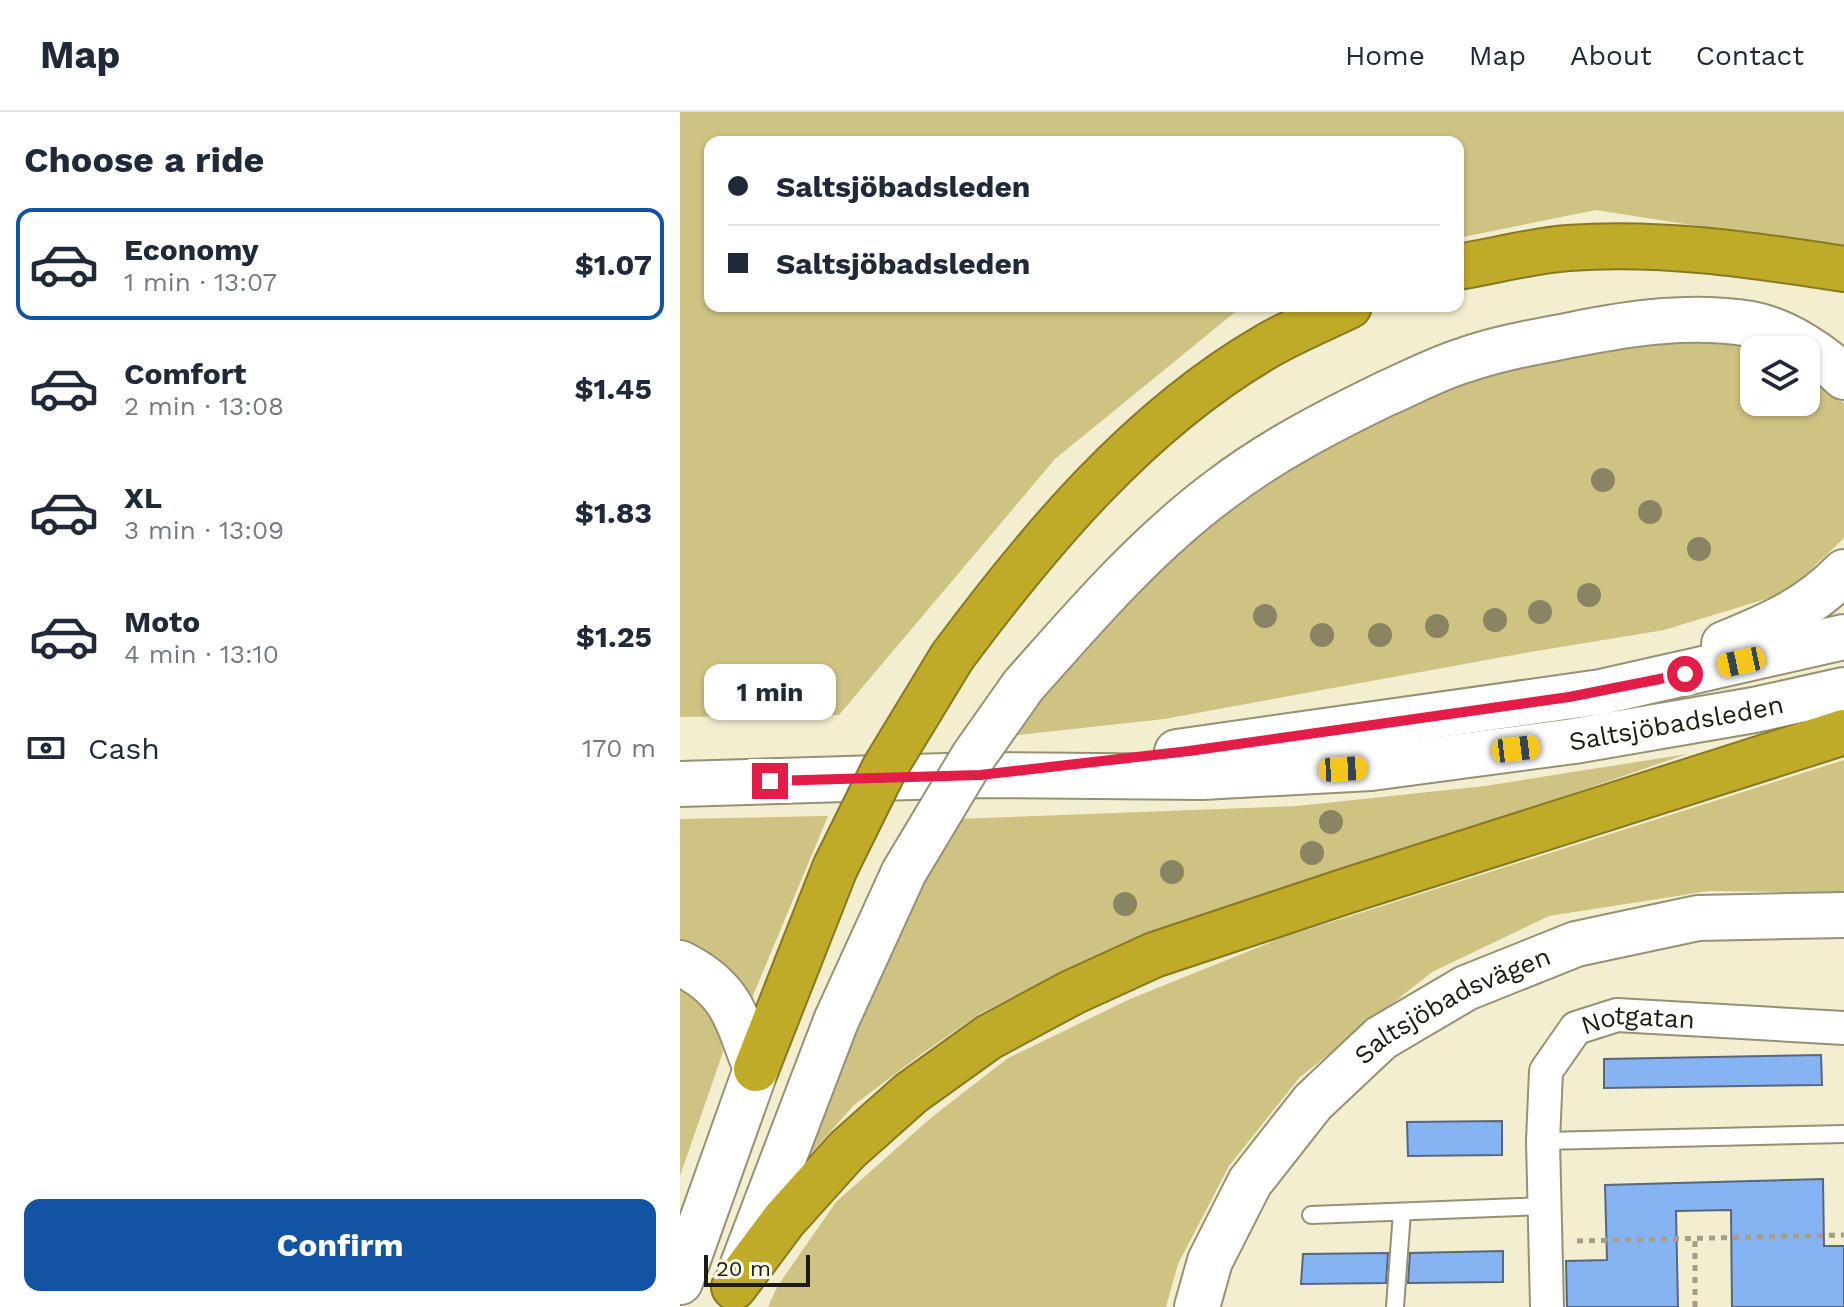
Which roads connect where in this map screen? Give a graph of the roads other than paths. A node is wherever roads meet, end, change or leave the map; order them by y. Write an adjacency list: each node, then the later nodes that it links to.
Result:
1 (1464, 266): 2 (highway)
2 (1844, 269)
3 (1337, 312): 15 (highway, bridge)
4 (1844, 377): 22 (main road, bridge)
5 (1844, 572): 8 (main road)
6 (1844, 637): 8 (main road, Saltsjöbadsleden)
7 (1844, 690): 10 (main road, Saltsjöbadsleden)
8 (1601, 692): 10 (main road, Saltsjöbadsleden)
9 (1844, 732): 22 (highway)
10 (980, 775): 11 (main road, Saltsjöbadsleden)
11 (680, 784)
12 (1844, 915): 23 (main road, Saltsjöbadsvägen)
13 (680, 963): 15 (main road)
14 (1844, 1028): 17 (street, Notgatan)
15 (756, 1069): 21 (main road)
16 (1844, 1134): 17 (lane)
17 (1543, 1141): 18 (street, Notgatan)
18 (1544, 1206): 19 (lane); 25 (street, Notgatan)
19 (1402, 1212): 20 (lane); 24 (lane)
20 (1311, 1215)
21 (680, 1282)
22 (731, 1297)
23 (1197, 1307)
24 (1395, 1307)
25 (1547, 1307)

